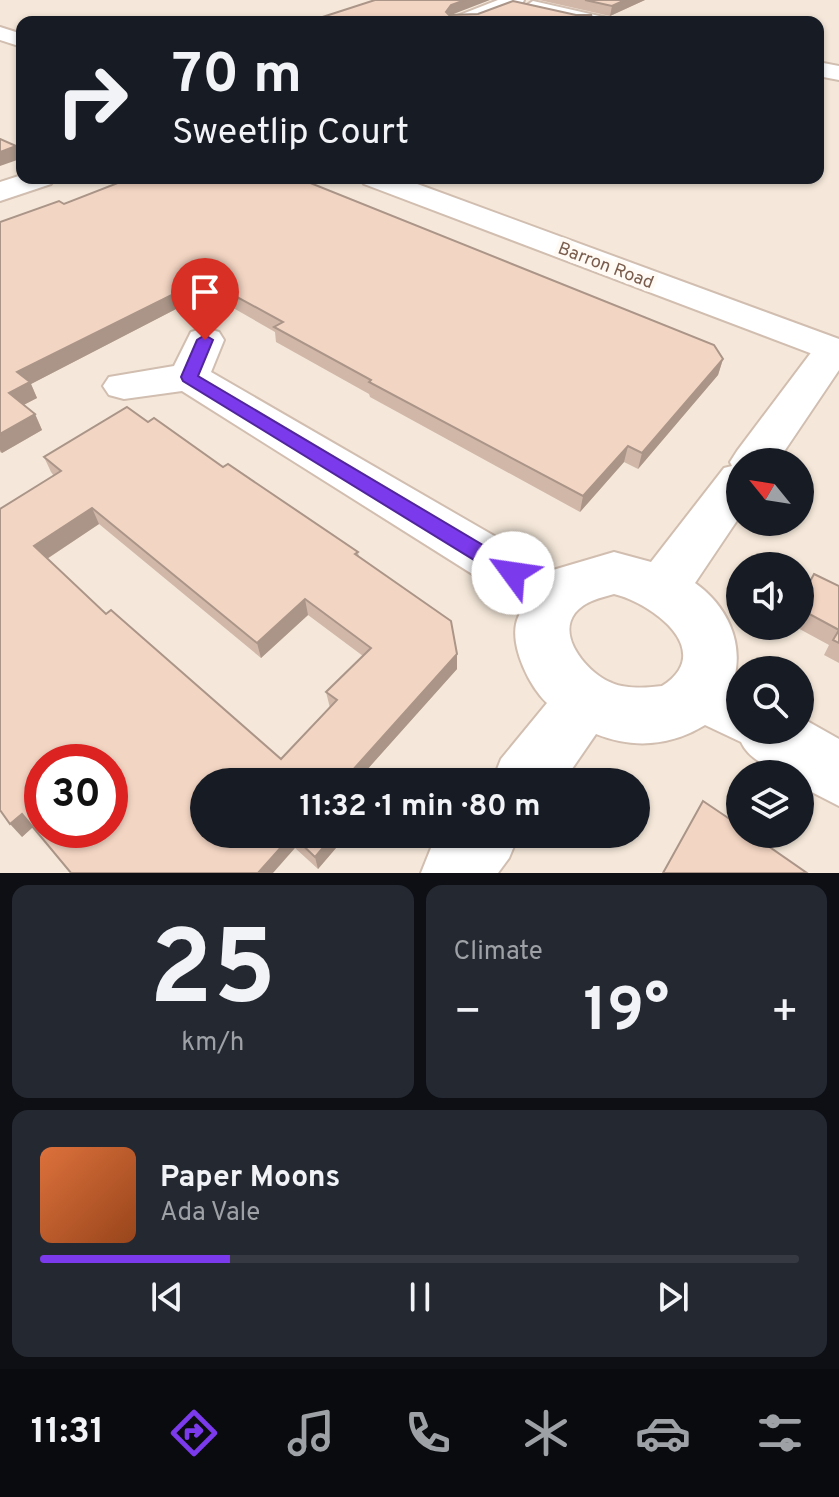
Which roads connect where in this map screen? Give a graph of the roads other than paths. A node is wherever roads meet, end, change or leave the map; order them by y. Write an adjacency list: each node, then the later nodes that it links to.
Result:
1 (512, 1): 2 (street); 3 (street)
2 (474, 16)
3 (576, 16)
4 (23, 184): 6 (street)
5 (390, 184): 7 (street, Barron Road)
6 (0, 192)
7 (836, 351): 9 (street)
8 (124, 386): 12 (street)
9 (763, 448)
10 (726, 499): 11 (street)
11 (663, 587): 12 (street); 14 (street)
12 (553, 597): 13 (street)
13 (585, 701): 14 (street); 16 (street)
14 (720, 702)
15 (789, 744): 17 (street)
16 (535, 768)
17 (839, 774)
18 (475, 848): 19 (street)
19 (456, 873)

